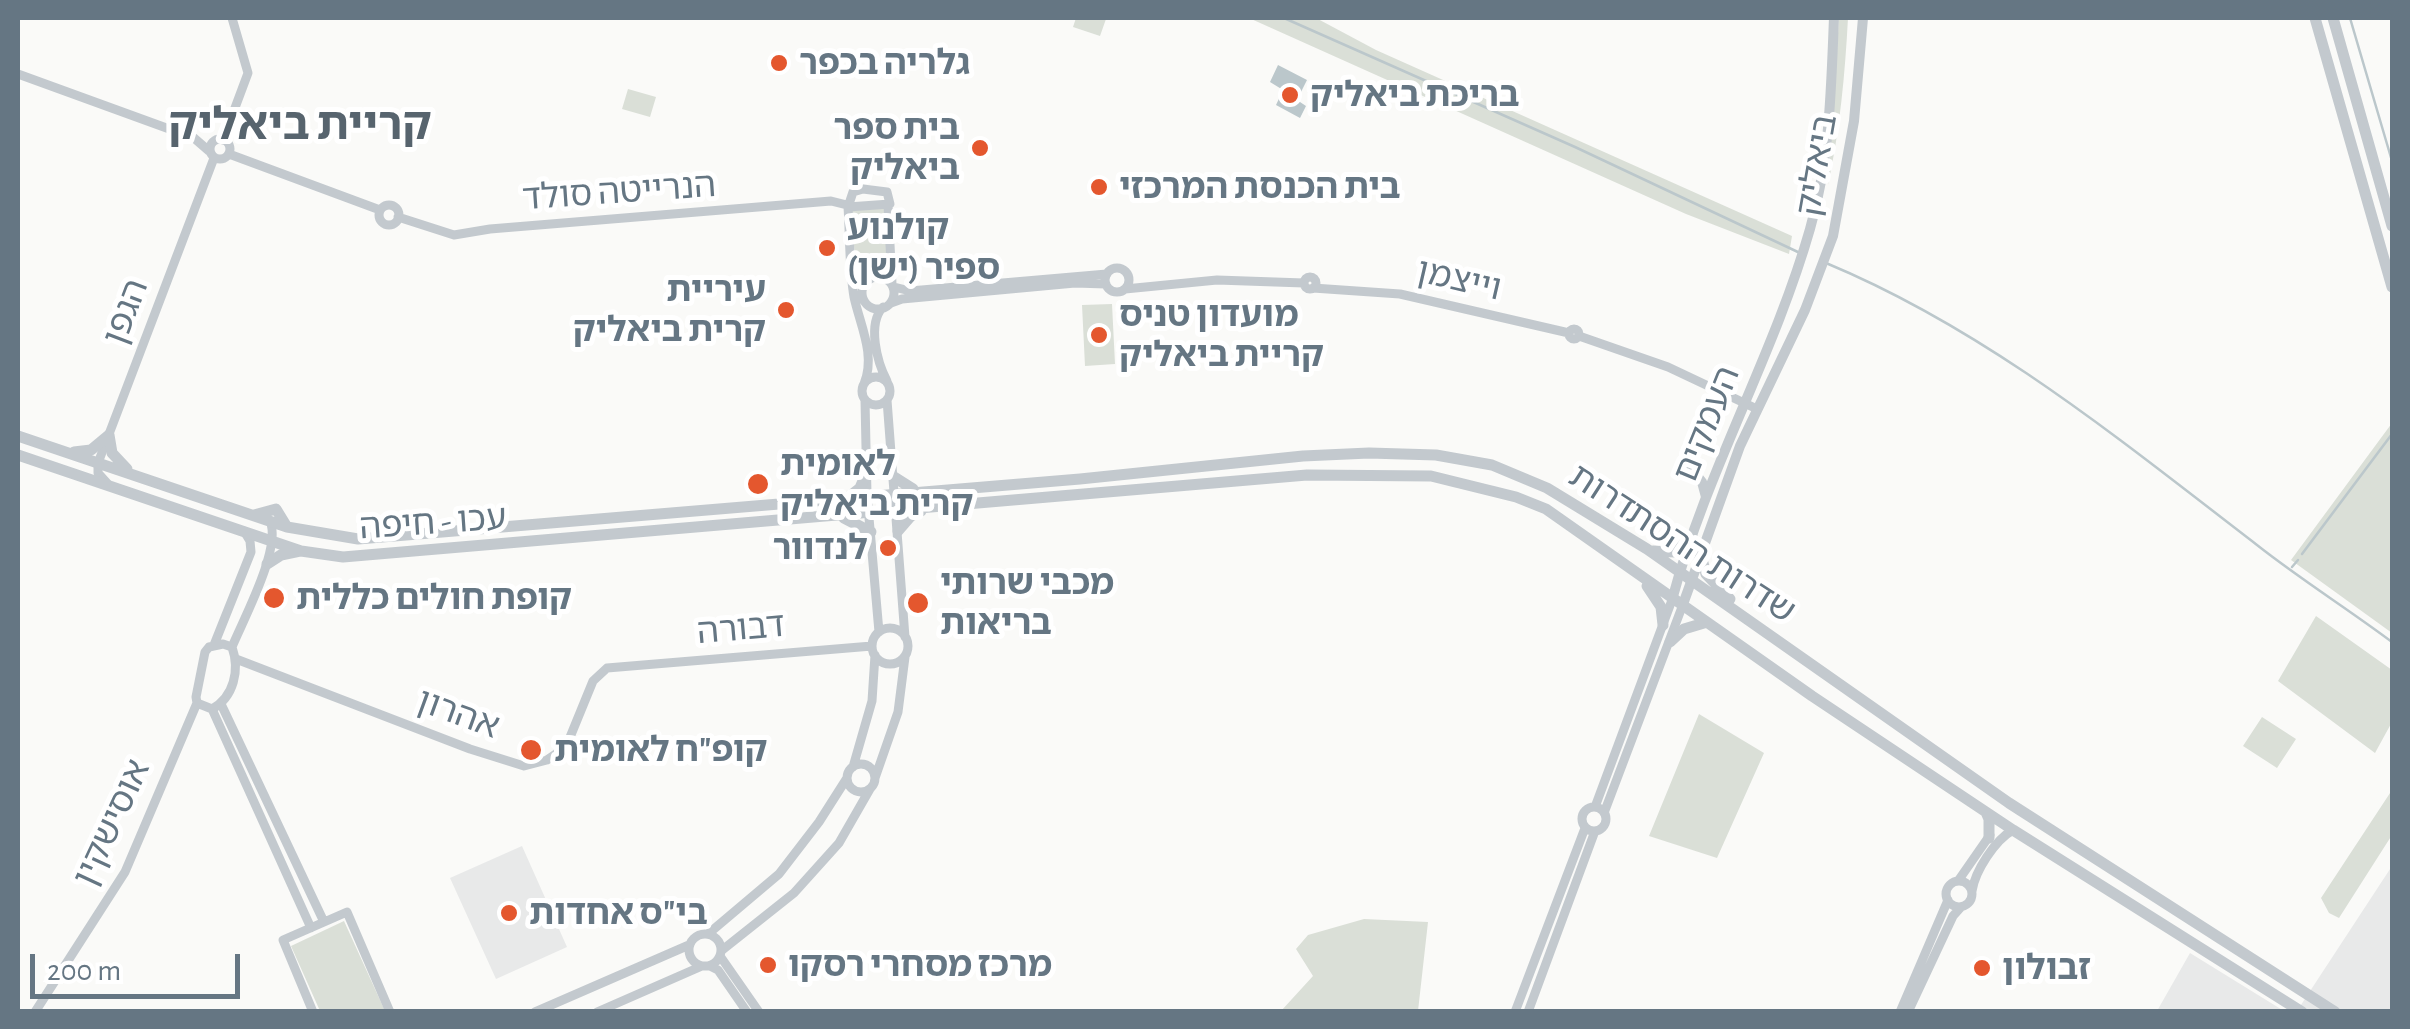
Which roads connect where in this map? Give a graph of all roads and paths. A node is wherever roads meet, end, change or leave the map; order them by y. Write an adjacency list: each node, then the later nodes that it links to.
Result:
1 (232, 18): 7 (street, הגפן)
2 (1834, 18): 19 (main road, ביאליק)
3 (1863, 18): 21 (main road, ביאליק)
4 (2315, 18): 16 (highway)
5 (2333, 18): 10 (highway)
6 (18, 74): 7 (street)
7 (215, 147): 9 (street, הנרייטה סולד); 29 (street, הגפן)
8 (888, 205): 9 (street); 9 (street); 15 (street)
9 (847, 206): 11 (street)
10 (2392, 226)
11 (852, 260): 18 (street); 22 (street)
12 (1129, 276): 13 (street, וייצמן); 14 (street, וייצמן); 17 (street)
13 (1106, 279): 15 (street); 17 (street); 20 (street)
14 (1151, 284): 17 (street, וייצמן); 27 (street, וייצמן)
15 (893, 285): 18 (street); 20 (street)
16 (2392, 287)
17 (1125, 290)
18 (862, 296): 20 (street); 22 (street)
19 (1787, 296): 27 (main road, העמקים)
20 (887, 305): 24 (street)
21 (1802, 318): 28 (main road, העמקים)
22 (868, 349): 23 (street)
23 (864, 384): 24 (street); 25 (street)
24 (888, 384): 26 (street)
25 (865, 400): 26 (street); 34 (street)
26 (887, 400): 37 (street)
27 (1745, 402): 28 (street, וייצמן); 43 (main road, העמקים)
28 (1757, 409): 58 (main road, העמקים)
29 (109, 434): 31 (highway); 33 (street, הגפן); 36 (highway)
30 (18, 436): 31 (highway, עכו - חיפה)
31 (68, 453): 33 (highway, עכו - חיפה)
32 (18, 455): 38 (highway, עכו - חיפה)
33 (98, 463): 36 (highway, עכו - חיפה); 38 (street)
34 (869, 467): 41 (street); 42 (highway)
35 (1691, 468): 43 (main road)
36 (130, 472): 47 (highway, עכו - חיפה)
37 (894, 477): 39 (highway); 40 (street)
38 (107, 483): 51 (highway, עכו - חיפה)
39 (922, 491): 40 (highway, שדרות ההסתדרות); 56 (highway, שדרות ההסתדרות)
40 (896, 493): 41 (highway, עכו - חיפה); 45 (street)
41 (867, 496): 42 (highway, עכו - חיפה); 46 (street)
42 (846, 498): 50 (highway, עכו - חיפה)
43 (1706, 499): 54 (main road, העמקים)
44 (926, 508): 45 (highway, שדרות ההסתדרות); 52 (highway); 60 (highway, שדרות ההסתדרות)
45 (897, 511): 46 (highway, עכו - חיפה); 52 (street)
46 (869, 514): 48 (highway, עכו - חיפה); 53 (street)
47 (252, 515): 49 (highway, עכו - חיפה); 50 (highway)
48 (840, 516): 53 (highway); 57 (highway, עכו - חיפה)
49 (270, 521): 50 (highway, עכו - חיפה); 55 (street)
50 (287, 527)
51 (244, 531): 55 (highway, עכו - חיפה); 69 (street)
52 (898, 531): 67 (street)
53 (870, 532): 66 (street)
54 (1692, 538): 56 (highway); 61 (main road, העמקים)
55 (272, 541): 57 (highway, עכו - חיפה); 59 (street)
56 (1647, 548): 61 (highway, שדרות ההסתדרות)
57 (301, 551): 59 (highway)
58 (1700, 552): 61 (main road, העמקים); 63 (highway)
59 (267, 564): 70 (street)
60 (1638, 575): 62 (highway, שדרות ההסתדרות); 65 (highway)
61 (1686, 576): 62 (main road); 63 (highway, שדרות ההסתדרות)
62 (1677, 603): 64 (highway, שדרות ההסתדרות); 65 (street); 68 (street)
63 (1750, 620): 83 (highway, שדרות ההסתדרות)
64 (1705, 624): 68 (highway); 82 (highway, שדרות ההסתדרות)
65 (1663, 625): 81 (street)
66 (880, 632): 67 (street); 71 (street)
67 (906, 636): 72 (street)
68 (1670, 642): 81 (street)
69 (214, 644): 70 (street); 75 (street, אוסישקין)
70 (232, 648): 73 (street)
71 (874, 650): 72 (street); 74 (street, דבורה); 77 (street)
72 (905, 657): 79 (street)
73 (236, 659): 74 (street, אהרון); 76 (street)
74 (615, 666)
75 (197, 703): 76 (street); 99 (street, אוסישקין)
76 (217, 707): 92 (street); 93 (street)
77 (853, 766): 78 (street); 79 (street)
78 (847, 778): 80 (street); 94 (street)
79 (875, 778): 80 (street)
80 (870, 789): 96 (street)
81 (1600, 810): 85 (street); 85 (street)
82 (1986, 812): 84 (highway, שדרות ההסתדרות); 87 (highway)
83 (2024, 814): 84 (street); 110 (highway, שדרות ההסתדרות)
84 (2000, 822): 86 (highway, שדרות ההסתדרות); 87 (street)
85 (1590, 830): 106 (street); 107 (street)
86 (2012, 830): 89 (street); 109 (highway, שדרות ההסתדרות)
87 (1988, 838): 88 (street)
88 (1958, 880): 89 (street); 90 (street)
89 (1972, 891): 91 (street)
90 (1948, 900): 91 (street); 108 (street)
91 (1961, 907): 108 (street)
92 (324, 922): 93 (street); 101 (street)
93 (311, 928): 100 (street)
94 (708, 934): 95 (street); 96 (street)
95 (689, 945): 97 (street); 98 (street)
96 (721, 953): 97 (street); 105 (street)
97 (706, 966): 103 (street); 104 (street)
98 (550, 1008): 102 (street)
99 (35, 1012)
100 (313, 1012)
101 (390, 1012)
102 (535, 1012)
103 (597, 1012)
104 (747, 1012)
105 (759, 1012)
106 (1515, 1012)
107 (1528, 1012)
108 (1904, 1012)
109 (2302, 1012)
110 (2338, 1012)

